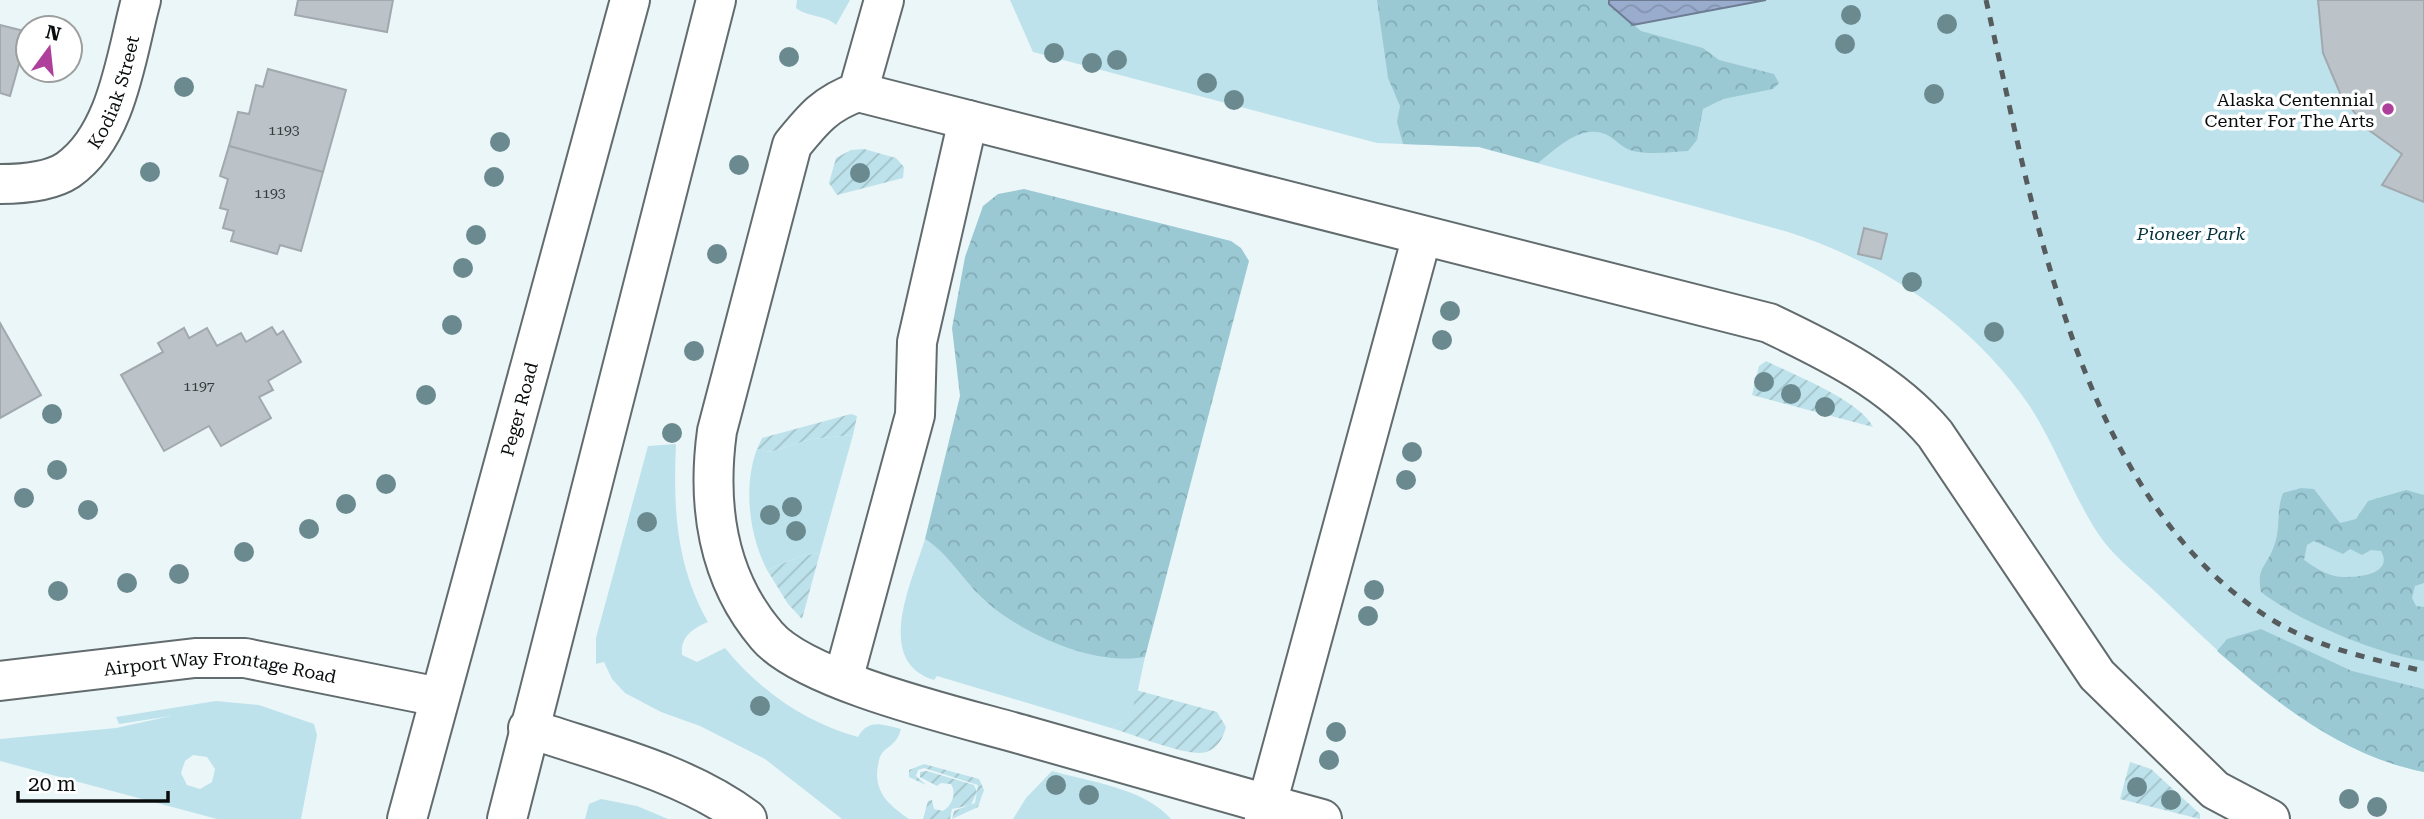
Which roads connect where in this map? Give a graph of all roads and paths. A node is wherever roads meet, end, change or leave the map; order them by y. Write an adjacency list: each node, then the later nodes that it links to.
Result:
1 (141, 0): 7 (main road, Kodiak Street)
2 (630, 0): 11 (main road, Peger Road)
3 (716, 0): 12 (main road)
4 (884, 0): 5 (main road)
5 (858, 92): 6 (main road); 9 (main road)
6 (968, 120): 8 (main road); 9 (main road)
7 (0, 184)
8 (1422, 236): 13 (main road); 18 (main road)
9 (843, 680): 13 (main road)
10 (0, 681): 11 (main road, Airport Way Frontage Road)
11 (439, 697): 14 (main road, Peger Road)
12 (528, 728): 15 (main road); 16 (main road)
13 (1266, 811): 17 (main road)
14 (407, 819)
15 (507, 819)
16 (747, 819)
17 (1322, 819)
18 (2270, 819)

